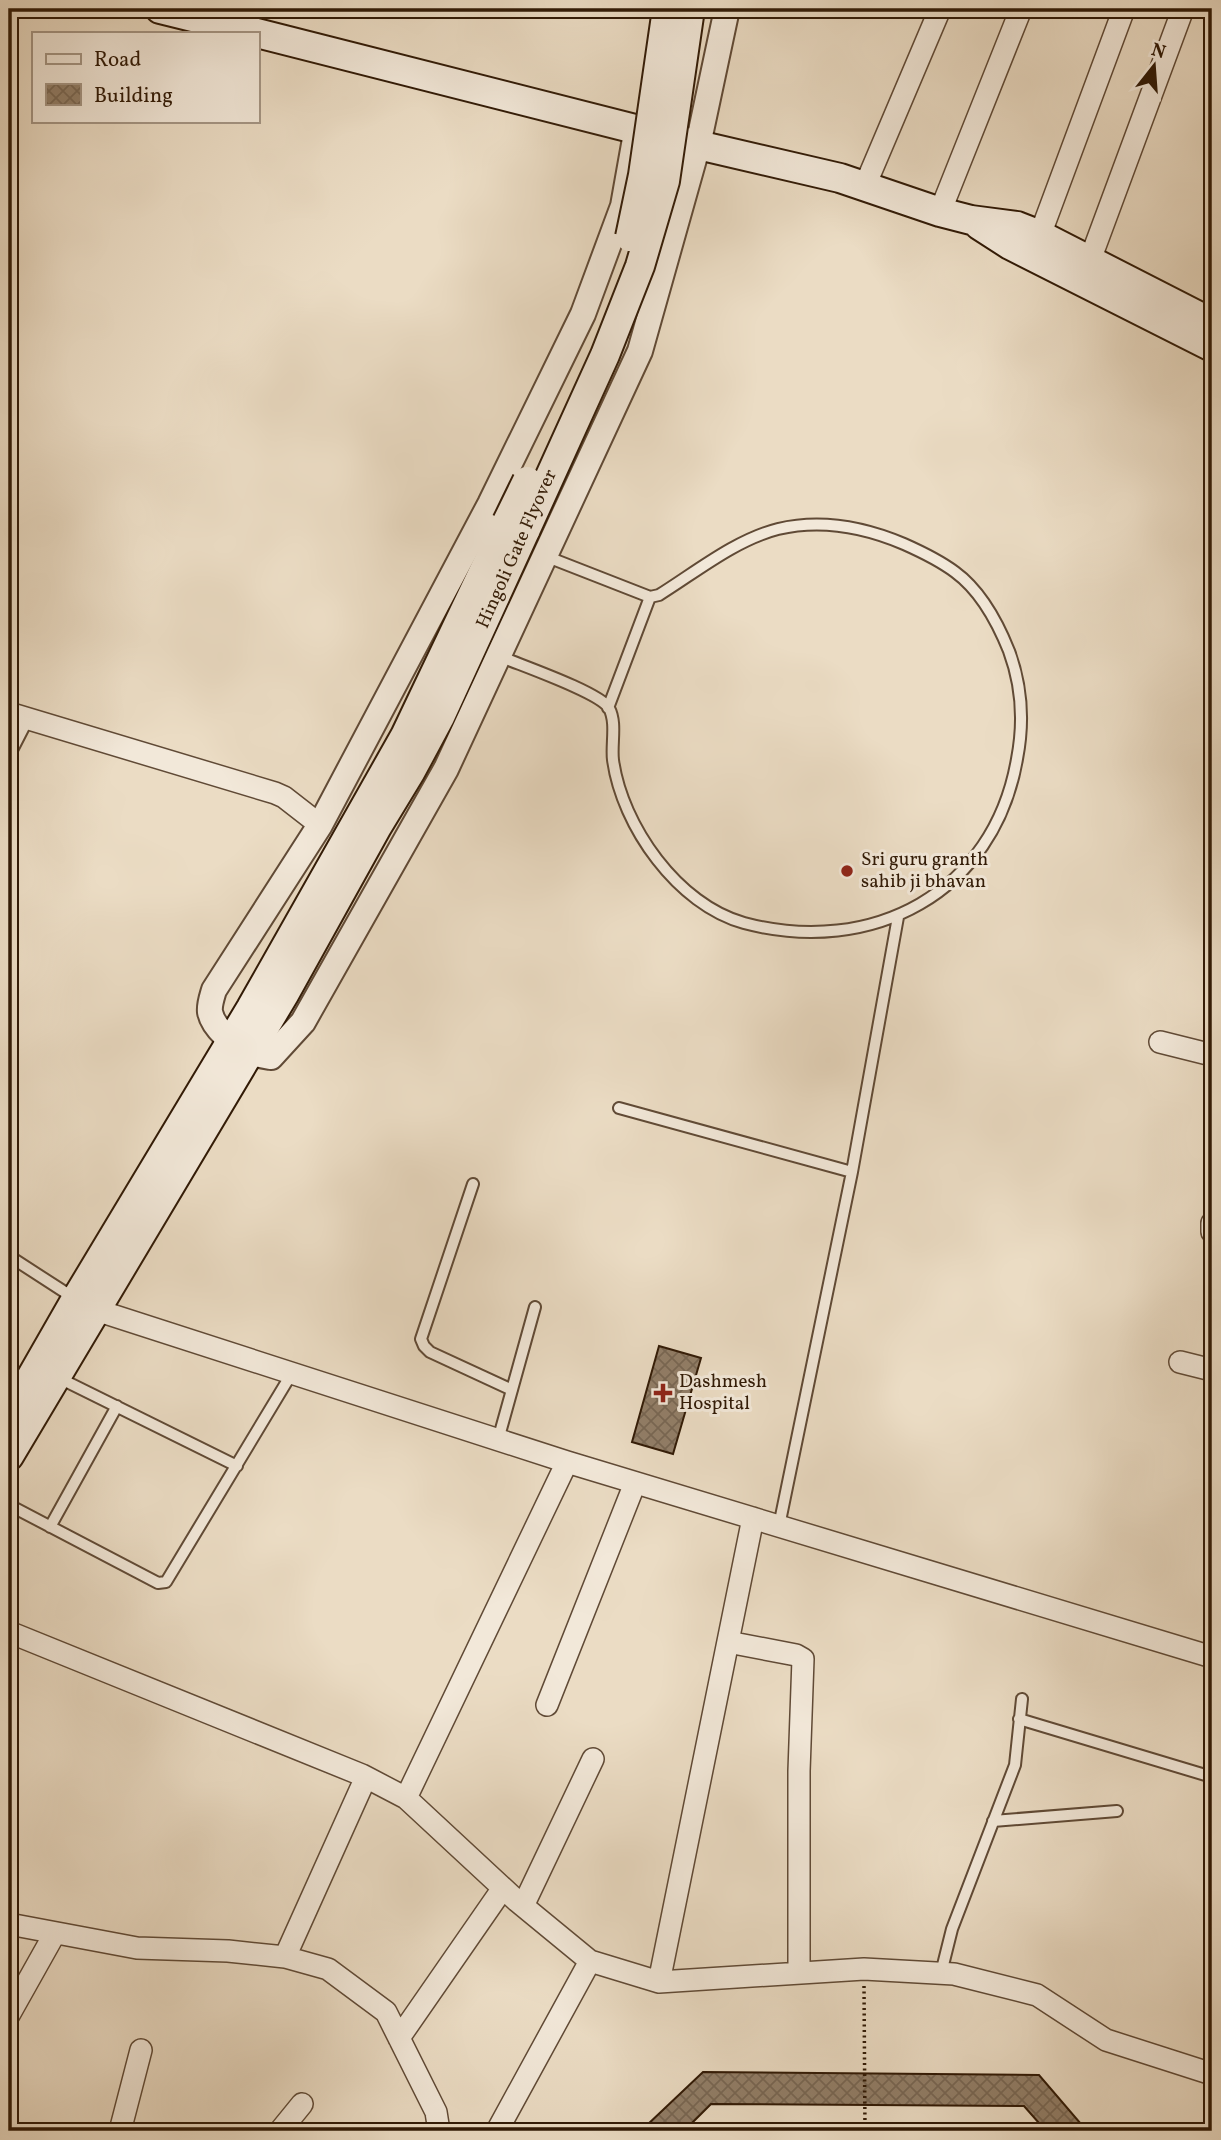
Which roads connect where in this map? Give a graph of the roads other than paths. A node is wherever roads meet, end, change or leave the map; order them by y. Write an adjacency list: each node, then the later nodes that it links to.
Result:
1 (160, 9): 9 (main road)
2 (667, 9): 20 (main road, Hingoli Gate Flyover, bridge)
3 (690, 9): 20 (main road, Hingoli Gate Flyover, bridge)
4 (727, 9): 12 (street)
5 (940, 9): 13 (street)
6 (1021, 9): 14 (street)
7 (1124, 9): 16 (street)
8 (1183, 9): 17 (street)
9 (253, 32)
10 (259, 34): 11 (main road)
11 (637, 130): 12 (main road); 27 (street)
12 (698, 145): 13 (main road); 21 (street)
13 (864, 188): 14 (main road)
14 (940, 212): 15 (main road)
15 (971, 220): 16 (main road); 19 (main road)
16 (1040, 235): 17 (main road)
17 (1090, 260): 18 (main road)
18 (1212, 323)
19 (1212, 347)
20 (516, 526): 30 (main road, Hingoli Gate Flyover)
21 (545, 556): 22 (lane); 23 (street)
22 (650, 597): 24 (lane); 28 (lane)
23 (499, 656): 24 (lane); 30 (street)
24 (608, 708): 28 (lane)
25 (18, 716): 26 (lane); 27 (street)
26 (9, 756)
27 (320, 825): 30 (street)
28 (898, 917): 33 (lane)
29 (1160, 1042): 31 (street)
30 (240, 1046): 38 (main road, Hingoli Gate Flyover)
31 (1212, 1055)
32 (620, 1108): 33 (lane)
33 (852, 1172): 54 (lane)
34 (473, 1184): 44 (lane)
35 (1212, 1223): 36 (street)
36 (1212, 1231)
37 (9, 1256): 38 (lane)
38 (86, 1305): 42 (street); 43 (main road); 46 (main road)
39 (536, 1307): 44 (lane)
40 (1180, 1362): 41 (street)
41 (1212, 1370)
42 (292, 1373): 47 (street); 50 (lane)
43 (56, 1376): 45 (lane); 48 (main road)
44 (512, 1390): 47 (lane)
45 (117, 1406): 50 (lane); 55 (lane)
46 (9, 1416)
47 (498, 1440): 49 (street)
48 (9, 1456)
49 (567, 1462): 51 (street); 65 (street)
50 (237, 1466): 55 (lane)
51 (635, 1483): 53 (street); 60 (street)
52 (9, 1505): 55 (lane)
53 (753, 1518): 54 (street); 57 (street)
54 (779, 1526): 58 (street)
55 (50, 1527)
56 (9, 1632): 63 (street)
57 (728, 1642): 74 (street); 76 (street)
58 (1212, 1657)
59 (1022, 1699): 61 (lane)
60 (547, 1705)
61 (1020, 1718): 64 (lane); 67 (lane)
62 (593, 1759): 69 (street)
63 (366, 1777): 65 (street); 72 (street)
64 (1212, 1777)
65 (406, 1798): 68 (street)
66 (1117, 1811): 67 (lane)
67 (993, 1821): 75 (lane)
68 (503, 1888): 69 (street); 78 (street)
69 (523, 1906): 73 (street)
70 (9, 1924): 71 (street)
71 (55, 1933): 72 (street); 77 (street)
72 (285, 1957): 78 (street)
73 (590, 1961): 76 (street); 85 (street)
74 (799, 1973): 75 (street); 76 (street)
75 (941, 1973): 80 (street)
76 (659, 1982)
77 (9, 2015)
78 (399, 2038): 84 (street)
79 (141, 2050): 82 (street)
80 (1212, 2074)
81 (302, 2104): 83 (street)
82 (120, 2131)
83 (280, 2131)
84 (439, 2131)
85 (497, 2131)

